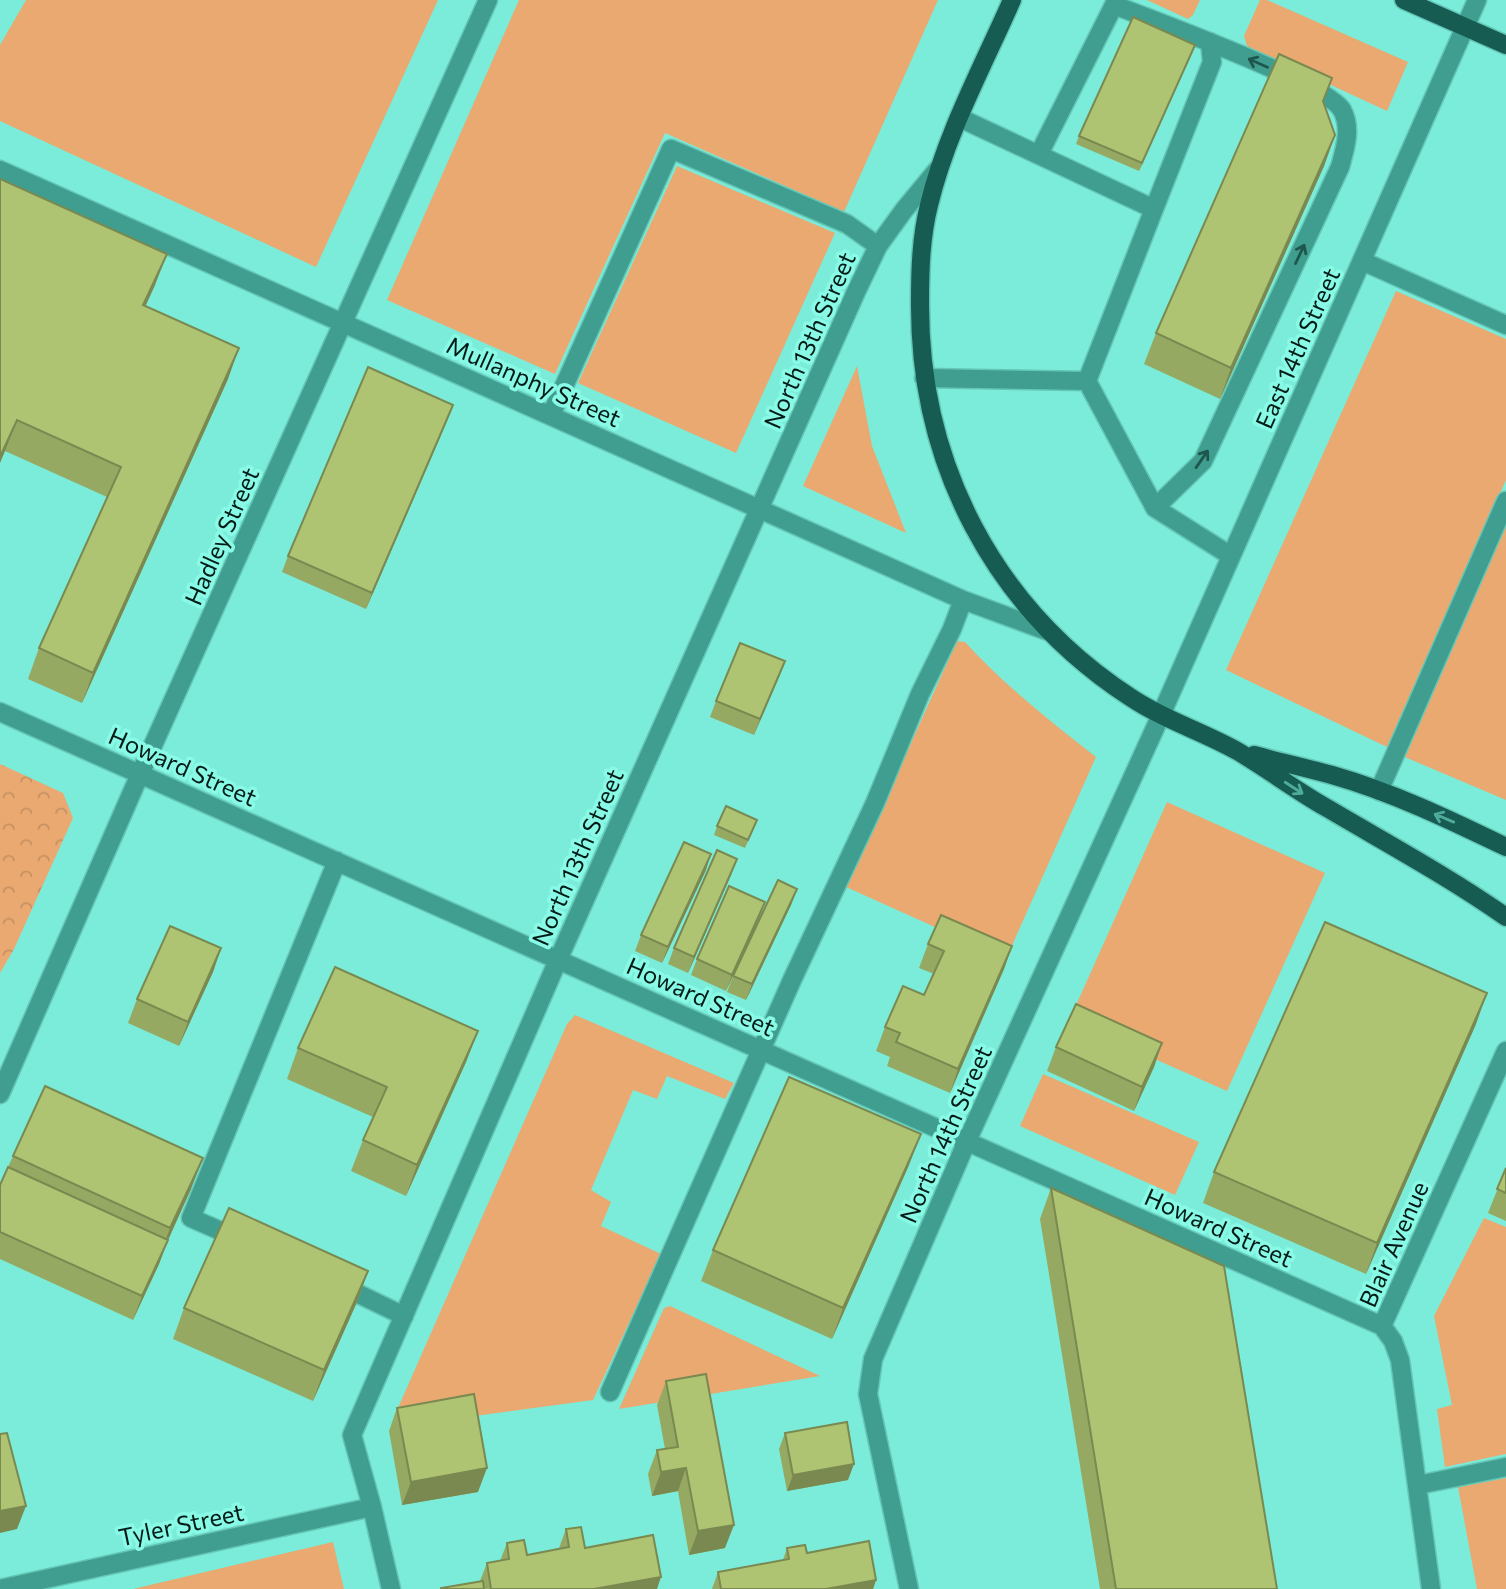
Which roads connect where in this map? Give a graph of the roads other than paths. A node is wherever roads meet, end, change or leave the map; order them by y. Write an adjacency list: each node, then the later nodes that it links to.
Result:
1 (488, 0): 15 (street, Hadley Street)
2 (1012, 0): 8 (main road, North 13th Street)
3 (1404, 0): 5 (main road)
4 (1478, 0): 5 (street, East 14th Street)
5 (1465, 27): 7 (main road); 14 (street, East 14th Street)
6 (1210, 42): 9 (street); 12 (street); 21 (street, one-way to 6)
7 (1506, 45)
8 (960, 118): 9 (street); 10 (main road, North 13th Street)
9 (1039, 153): 12 (street)
10 (938, 169): 13 (street, North 13th Street); 17 (main road, North 13th Street)
11 (0, 170): 15 (street, Mullanphy Street)
12 (1154, 209): 18 (street)
13 (878, 246): 19 (street); 22 (street, North 13th Street)
14 (1362, 261): 16 (street); 23 (street, East 14th Street)
15 (345, 323): 19 (street, Mullanphy Street); 29 (street, Hadley Street)
16 (1506, 325)
17 (924, 378): 18 (street); 25 (main road, North 13th Street)
18 (1087, 381): 21 (street)
19 (551, 415): 22 (street, Mullanphy Street)
20 (1506, 501): 30 (street)
21 (1155, 508): 23 (street)
22 (759, 509): 24 (street, Mullanphy Street); 34 (street, North 13th Street)
23 (1231, 556): 27 (street, East 14th Street)
24 (963, 600): 25 (street, Mullanphy Street); 35 (street)
25 (1050, 632): 27 (main road, North 13th Street)
26 (0, 712): 29 (street, Howard Street)
27 (1161, 715): 28 (main road, North 13th Street); 38 (street, North 14th Street)
28 (1237, 751): 30 (main road); 33 (main road, one-way to 33)
29 (140, 774): 32 (street, Howard Street); 37 (street, Hadley Street)
30 (1379, 791): 31 (main road, one-way to 30)
31 (1506, 847)
32 (337, 861): 34 (street, Howard Street); 39 (street)
33 (1506, 917)
34 (558, 960): 35 (street, Howard Street); 41 (street, North 13th Street)
35 (761, 1050): 38 (street, Howard Street); 43 (street)
36 (1506, 1051): 42 (street, Blair Avenue)
37 (0, 1094)
38 (967, 1141): 42 (street, Howard Street); 49 (street, North 14th Street)
39 (254, 1246)
40 (316, 1274): 41 (street)
41 (404, 1316): 46 (street, North 13th Street)
42 (1382, 1326): 45 (street, Blair Avenue)
43 (610, 1392)
44 (1506, 1467): 45 (street)
45 (1418, 1485): 50 (street, Blair Avenue)
46 (372, 1507): 47 (street, Tyler Street); 48 (street, North 13th Street)
47 (0, 1589)
48 (391, 1589)
49 (909, 1589)
50 (1431, 1589)

